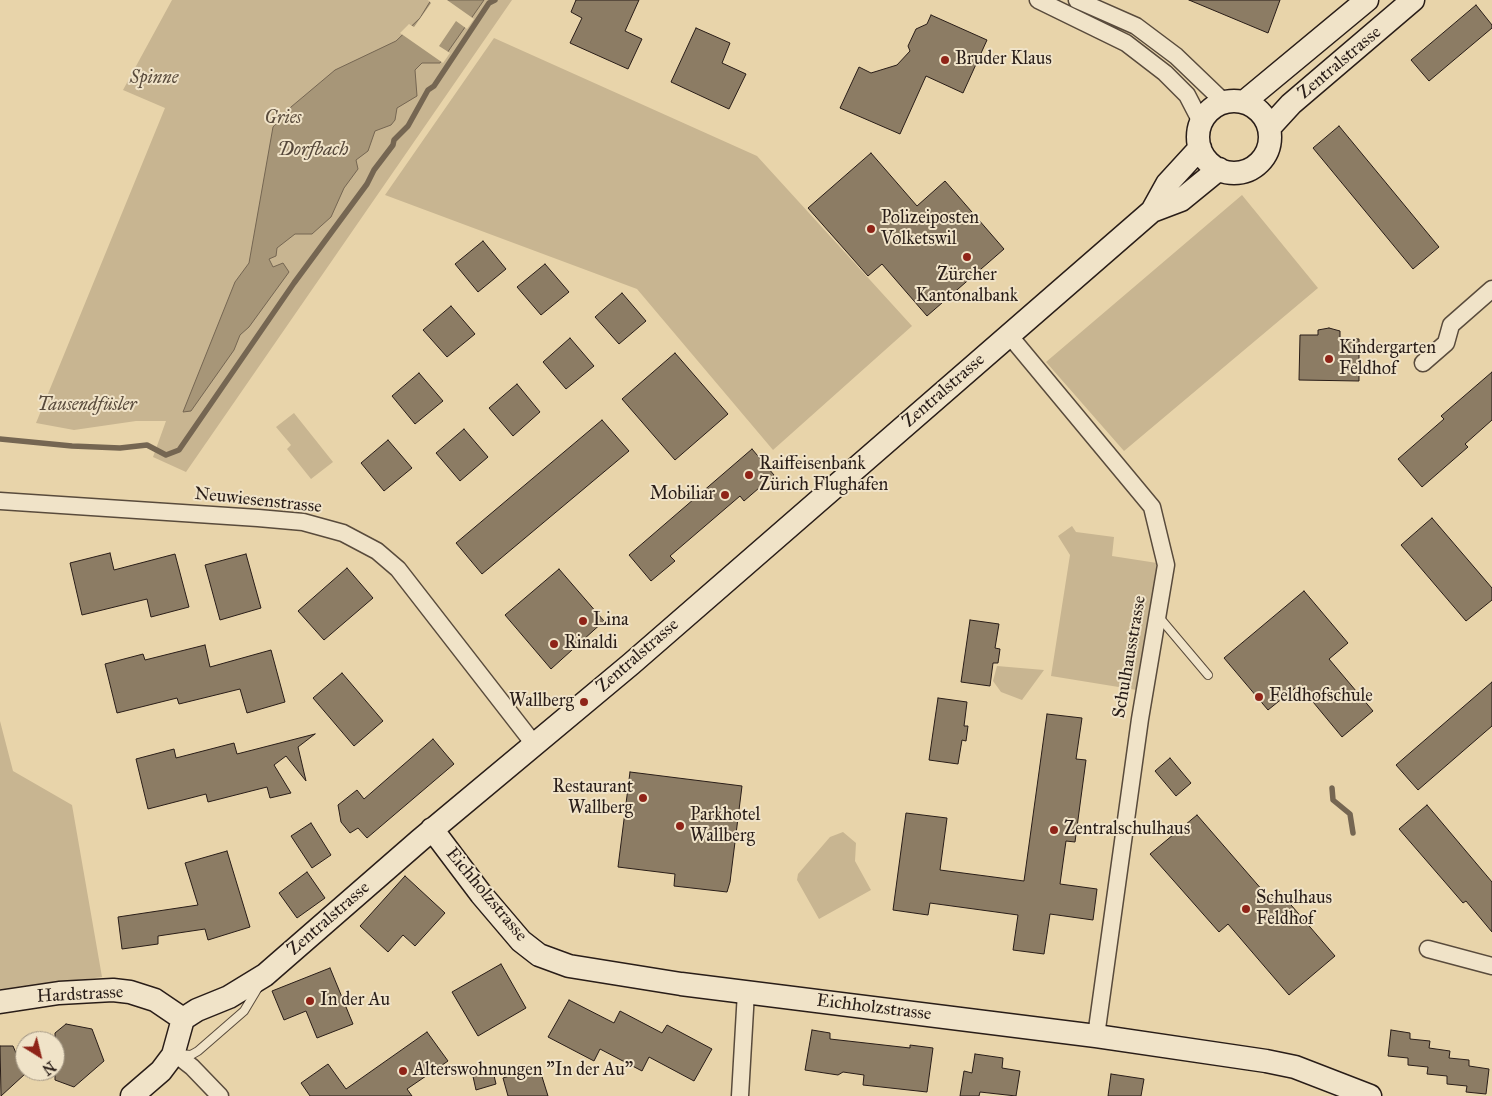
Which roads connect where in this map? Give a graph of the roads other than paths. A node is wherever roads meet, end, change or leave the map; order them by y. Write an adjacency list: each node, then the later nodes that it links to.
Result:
1 (1038, 0): 6 (street)
2 (1077, 0): 5 (street)
3 (1368, 0): 5 (street, Zentralstrasse)
4 (1413, 0): 7 (street, Zentralstrasse)
5 (1234, 102): 6 (street); 7 (street)
6 (1201, 122): 8 (street)
7 (1269, 128): 9 (street)
8 (1200, 148): 9 (street); 10 (street, Zentralstrasse)
9 (1219, 169): 10 (street, Zentralstrasse)
10 (1152, 211): 12 (street, Zentralstrasse)
11 (1492, 289): 13 (street)
12 (1009, 335): 15 (street, Schulhausstrasse); 17 (street, Zentralstrasse)
13 (1423, 363)
14 (0, 501): 17 (street, Neuwiesenstrasse)
15 (1158, 616): 16 (lane); 25 (street, Schulhausstrasse)
16 (1208, 675)
17 (534, 744): 18 (street, Zentralstrasse)
18 (432, 829): 21 (street, Zentralstrasse); 22 (street, Eichholzstrasse)
19 (1428, 949): 20 (street)
20 (1492, 966)
21 (265, 975): 24 (street, Zentralstrasse); 26 (lane)
22 (746, 992): 25 (street, Eichholzstrasse); 29 (street)
23 (0, 1002): 24 (street, Hardstrasse)
24 (183, 1019): 26 (street)
25 (1096, 1036): 30 (street, Eichholzstrasse)
26 (174, 1052): 27 (street); 28 (street)
27 (132, 1096)
28 (220, 1096)
29 (740, 1096)
30 (1370, 1096)

